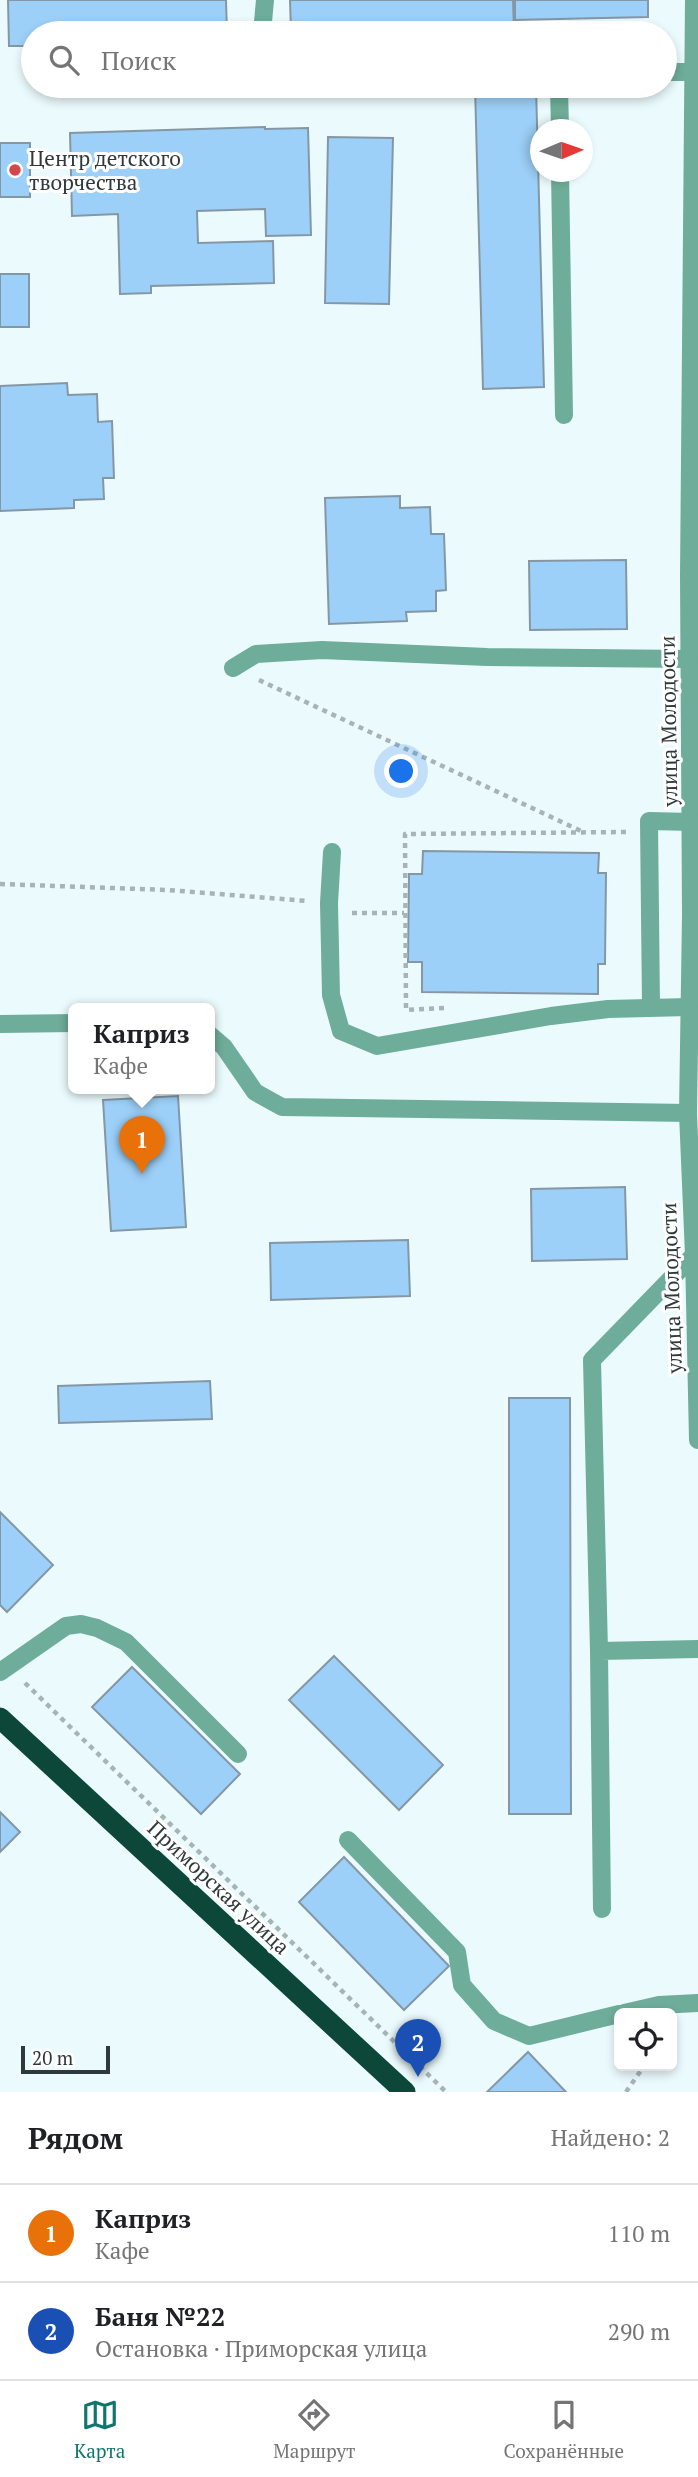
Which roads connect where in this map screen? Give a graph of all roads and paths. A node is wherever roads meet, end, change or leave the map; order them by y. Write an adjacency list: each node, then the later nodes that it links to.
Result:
1 (265, 0): 3 (street)
2 (694, 0): 5 (street, улица Молодости)
3 (263, 21)
4 (677, 72): 5 (street)
5 (696, 73): 10 (street, улица Молодости)
6 (559, 98): 7 (street)
7 (560, 119)
8 (560, 182): 9 (street)
9 (564, 415)
10 (694, 575): 11 (street, улица Молодости)
11 (689, 659): 12 (street); 13 (street, улица Молодости)
12 (233, 668): 15 (path)
13 (692, 822): 14 (street); 20 (street, улица Молодости)
14 (649, 832): 15 (path); 21 (street)
15 (585, 833): 19 (path)
16 (332, 852): 18 (street)
17 (0, 884): 18 (path)
18 (329, 903): 19 (path); 21 (street)
19 (404, 913): 23 (path)
20 (695, 914): 22 (street, улица Молодости)
21 (651, 1007): 22 (street)
22 (689, 1007): 27 (street, улица Молодости)
23 (446, 1008)
24 (68, 1023): 25 (street)
25 (0, 1024)
26 (215, 1039): 27 (street)
27 (688, 1113): 28 (street, улица Молодости)
28 (694, 1255): 29 (street, улица Молодости); 31 (street)
29 (698, 1440)
30 (698, 1649): 31 (street)
31 (599, 1651): 36 (street)
32 (4, 1669): 34 (street); 42 (path)
33 (0, 1718): 41 (highway, Приморская улица)
34 (237, 1754)
35 (348, 1840): 39 (street)
36 (602, 1909)
37 (698, 2003): 38 (street)
38 (647, 2008)
39 (614, 2016)
40 (641, 2071): 43 (path)
41 (405, 2092)
42 (446, 2092)
43 (626, 2092)

